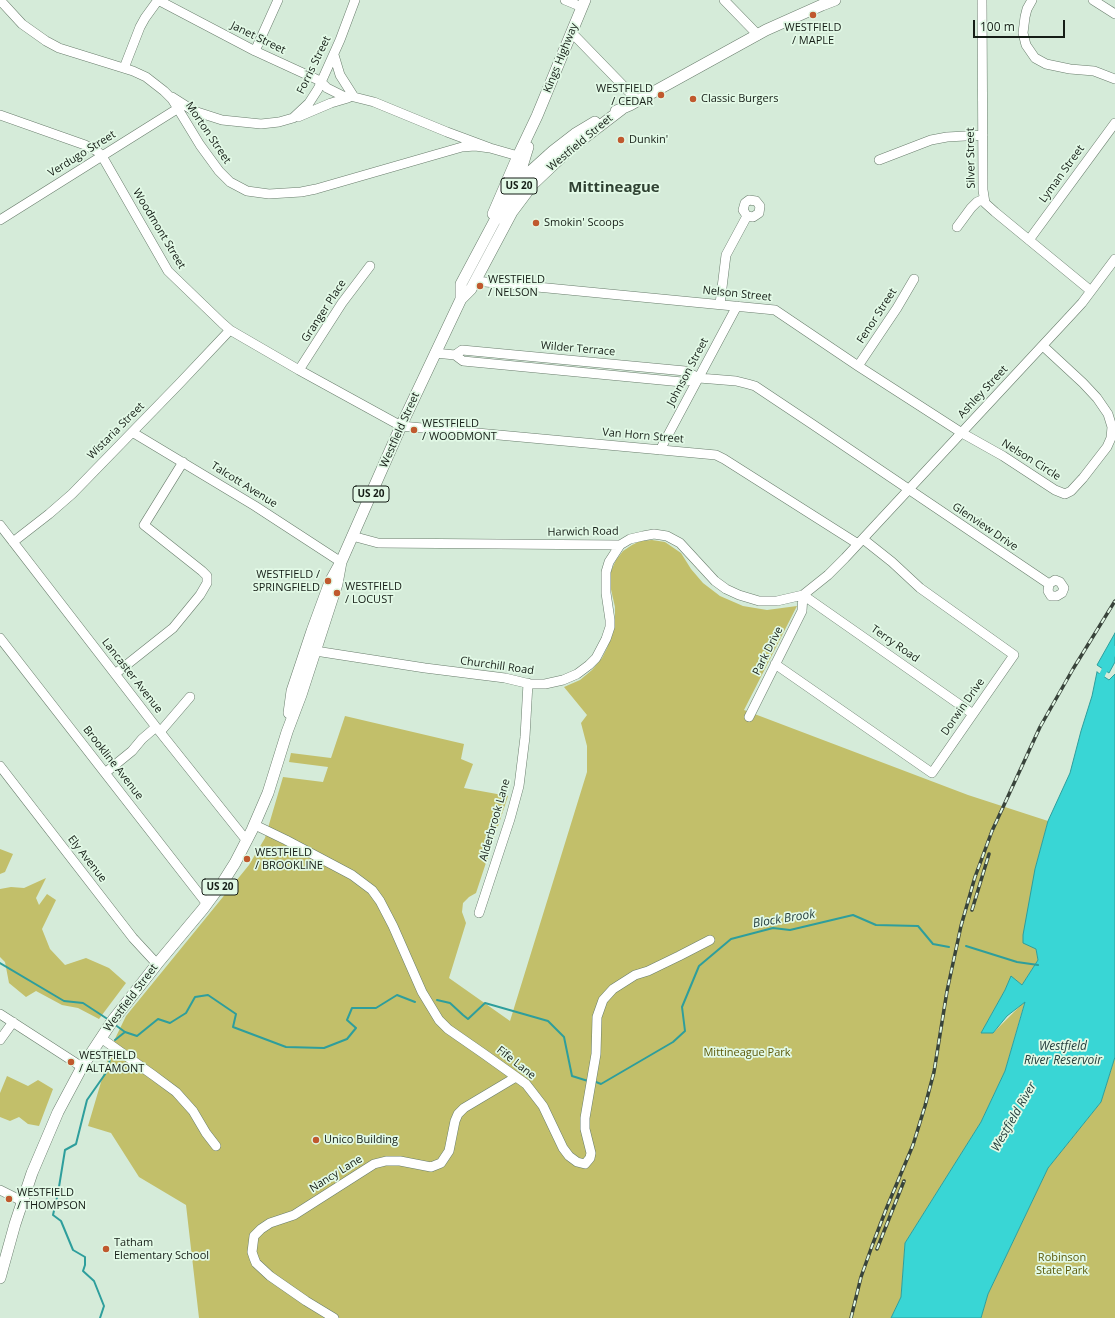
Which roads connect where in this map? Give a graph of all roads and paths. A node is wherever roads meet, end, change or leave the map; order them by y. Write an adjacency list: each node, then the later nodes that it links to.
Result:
1 (1, 0): 17 (street, Morton Street)
2 (158, 0): 15 (street, Janet Street); 17 (street)
3 (278, 0): 15 (street)
4 (355, 0): 16 (street, Forris Street)
5 (565, 0): 11 (street)
6 (724, 0): 14 (street)
7 (832, 0): 14 (main road, Westfield Street / US 20)
8 (982, 0): 28 (street, Silver Street)
9 (1032, 0): 18 (street)
10 (1093, 0): 12 (street)
11 (584, 4): 13 (main road, Kings Highway)
12 (1115, 14)
13 (572, 33): 22 (street); 32 (main road, Kings Highway)
14 (758, 35): 22 (main road, Westfield Street / US 20)
15 (255, 51): 19 (street, Janet Street)
16 (334, 55): 19 (street, Forris Street); 21 (street)
17 (124, 68): 20 (street, Morton Street)
18 (1115, 79)
19 (321, 82): 21 (street, Janet Street); 26 (street, Forris Street)
20 (164, 91): 23 (street, Morton Street); 26 (street, Forris Street)
21 (350, 98): 26 (street); 29 (street, Janet Street)
22 (638, 101): 24 (main road, Westfield Street / US 20)
23 (177, 109): 29 (street, Morton Street); 31 (street, Verdugo Street)
24 (622, 109): 30 (main road, Westfield Street / US 20); 44 (main road, Westfield Street / US 20)
25 (0, 115): 31 (street, Woodmont Street)
26 (293, 118)
27 (1115, 123): 40 (street, Lyman Street)
28 (983, 135): 33 (street); 35 (street, Silver Street)
29 (490, 148): 32 (street, Janet Street)
30 (557, 148): 32 (main road); 34 (main road, Westfield Street / US 20)
31 (102, 156): 37 (street, Verdugo Street); 49 (street, Woodmont Street)
32 (521, 156): 34 (main road, Kings Highway); 39 (main road, Kings Highway)
33 (879, 160)
34 (515, 191): 39 (main road, Westfield Street / US 20)
35 (984, 199): 38 (street); 40 (street, Silver Street)
36 (748, 216): 47 (street)
37 (0, 220)
38 (957, 227)
39 (487, 235): 46 (main road, Westfield Street / US 20)
40 (1029, 240): 45 (street, Silver Street)
41 (1114, 262): 45 (street, Ashley Street)
42 (370, 266): 57 (street, Granger Place)
43 (914, 279): 55 (street, Fenor Street)
44 (475, 281): 46 (main road, Westfield Street / US 20); 47 (street, Nelson Street)
45 (1091, 291): 50 (street, Ashley Street)
46 (461, 299): 51 (main road, Westfield Street / US 20)
47 (720, 304): 48 (street, Nelson Street)
48 (737, 306): 55 (street, Nelson Street); 59 (street, Johnson Street)
49 (230, 330): 57 (street, Woodmont Street); 61 (street, Wistaria Street)
50 (1042, 346): 62 (street, Ashley Street); 62 (street, Nelson Circle)
51 (435, 353): 52 (street, Wilder Terrace); 60 (main road, Westfield Street / US 20)
52 (455, 355): 53 (street, Wilder Terrace); 56 (street, Wilder Terrace)
53 (534, 357): 54 (street, Wilder Terrace); 56 (street)
54 (610, 364): 58 (street); 59 (street, Wilder Terrace)
55 (858, 366): 62 (street, Nelson Street)
56 (532, 367): 58 (street, Wilder Terrace)
57 (299, 370): 60 (street, Woodmont Street)
58 (609, 375): 59 (street, Wilder Terrace)
59 (699, 378): 63 (street, Johnson Street); 65 (street, Wilder Terrace)
60 (401, 426): 63 (street, Van Horn Street); 67 (main road, Westfield Street / US 20)
61 (132, 432): 64 (street, Talcott Avenue); 69 (street, Wistaria Street)
62 (962, 433): 65 (street, Ashley Street)
63 (660, 450): 68 (street, Van Horn Street)
64 (183, 462): 71 (street, Talcott Avenue); 77 (street)
65 (908, 490): 68 (street, Ashley Street); 72 (street, Glenview Drive)
66 (0, 525): 69 (street, Lancaster Avenue)
67 (352, 536): 70 (street, Harwich Road); 71 (main road, Westfield Street / US 20)
68 (861, 541): 73 (street, Harwich Road); 80 (street, Dorwin Drive)
69 (14, 542): 77 (street, Lancaster Avenue)
70 (620, 545): 73 (street, Harwich Road); 78 (street, Churchill Road)
71 (341, 562): 75 (main road, Westfield Street / US 20)
72 (1049, 584)
73 (803, 595): 76 (street, Park Drive); 80 (street, Terry Road)
74 (0, 638): 84 (street, Brookline Avenue)
75 (311, 650): 78 (street, Churchill Road); 85 (main road, Westfield Street / US 20)
76 (775, 664): 80 (street, Dorwin Drive); 81 (street, Park Drive)
77 (115, 674): 82 (street, Lancaster Avenue)
78 (528, 683): 88 (street, Alderbrook Lane)
79 (190, 697): 82 (street)
80 (973, 714)
81 (749, 717)
82 (158, 729): 84 (street); 86 (street, Lancaster Avenue)
83 (0, 766): 90 (street, Ely Avenue)
84 (105, 772): 87 (street, Brookline Avenue)
85 (255, 825): 86 (main road, Westfield Street / US 20); 96 (street, Fife Lane)
86 (246, 842): 87 (main road, Westfield Street / US 20)
87 (207, 904): 90 (main road, Westfield Street / US 20)
88 (479, 913)
89 (710, 940): 96 (street, Fife Lane)
90 (157, 964): 93 (main road, Westfield Street / US 20)
91 (0, 1014): 92 (street)
92 (13, 1022): 94 (street); 95 (street)
93 (101, 1038): 95 (main road, Westfield Street / US 20); 97 (street)
94 (0, 1040)
95 (82, 1067): 99 (main road, Westfield Street / US 20)
96 (516, 1077): 101 (street, Nancy Lane)
97 (216, 1146)
98 (0, 1190): 99 (street)
99 (22, 1201): 100 (main road, Westfield Street / US 20)
100 (0, 1275)
101 (334, 1318)

